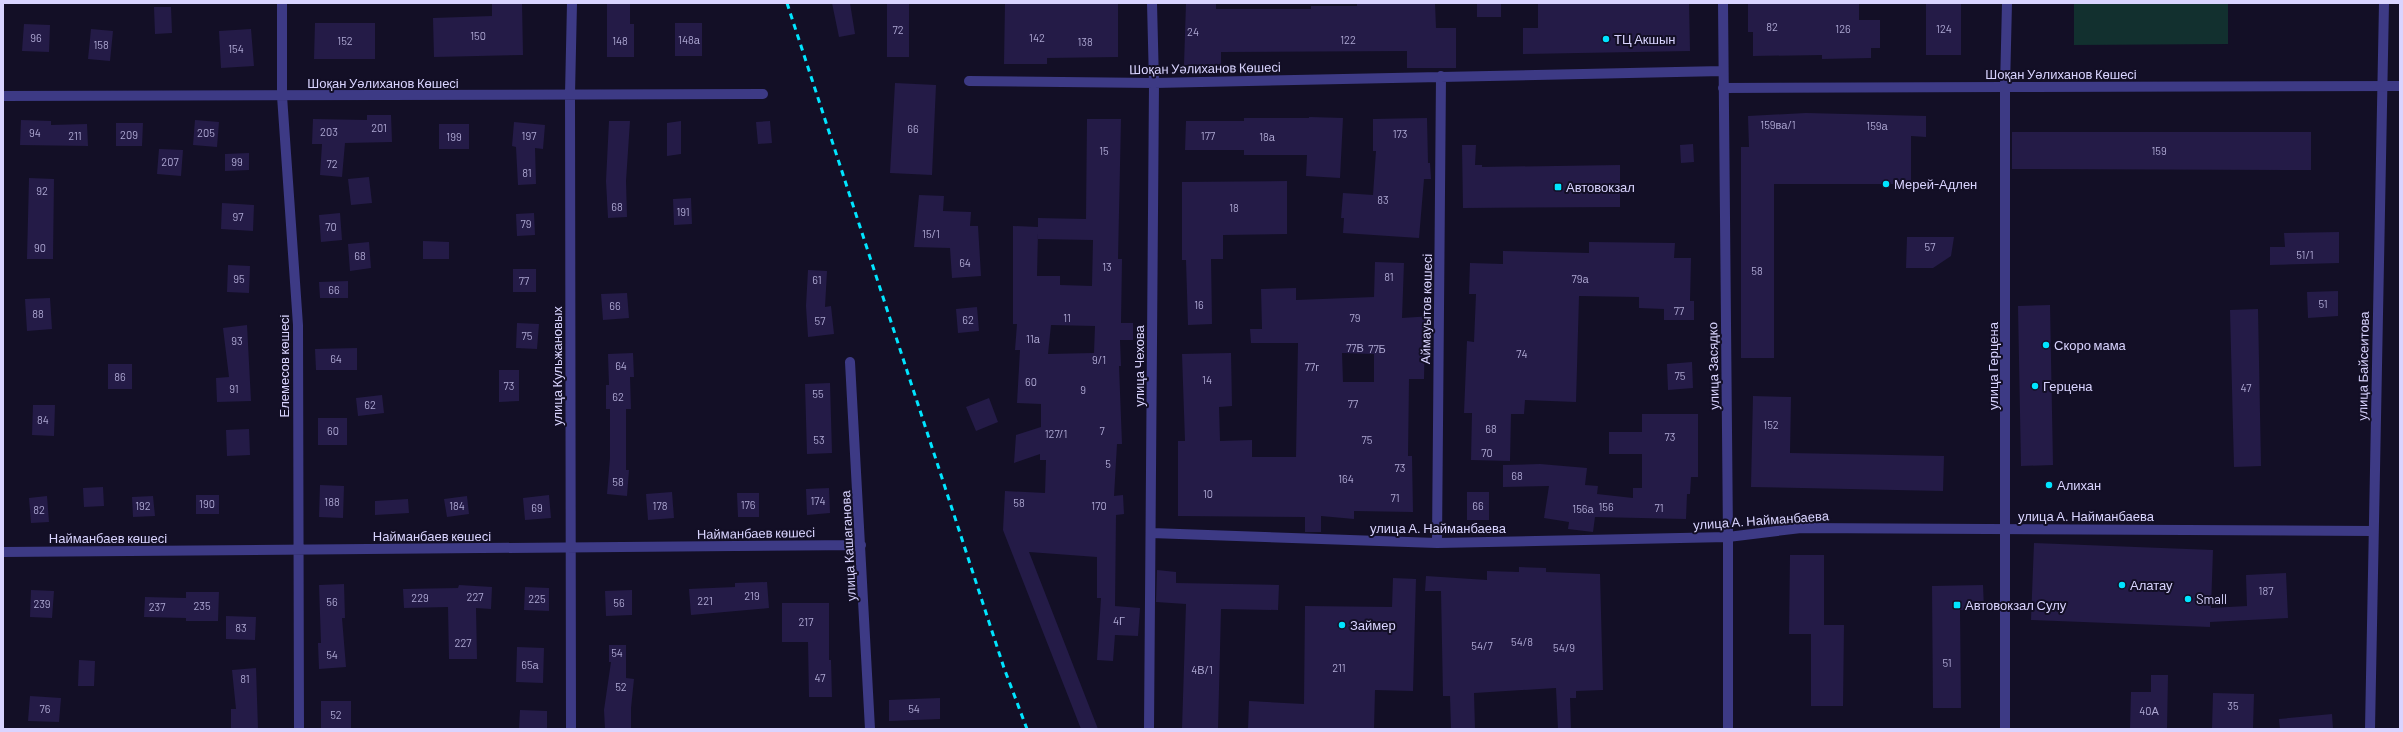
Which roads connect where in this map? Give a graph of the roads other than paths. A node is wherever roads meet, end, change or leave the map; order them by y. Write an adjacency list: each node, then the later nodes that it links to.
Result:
1 (282, 3): 18 (street, Елемесов көшесі)
2 (572, 3): 15 (street, улица Кульжановых)
3 (1152, 3): 10 (street, улица Чехова)
4 (1723, 3): 7 (street, улица Засядко)
5 (2007, 3): 13 (street, улица Герцена)
6 (2384, 3): 11 (street, улица Байсеитова)
7 (1723, 71): 8 (street, Шоқан Уәлиханов Көшесі); 14 (street, улица Засядко)
8 (1441, 76): 10 (street, Шоқан Уәлиханов Көшесі); 24 (street, Аймауытов көшесі)
9 (969, 81): 10 (street, Шоқан Уәлиханов Көшесі)
10 (1154, 83): 22 (street, улица Чехова)
11 (2383, 86): 12 (street, Шоқан Уәлиханов Көшесі); 13 (street, Шоқан Уәлиханов Көшесі); 21 (street, улица Байсеитова)
12 (2400, 86)
13 (2005, 87): 14 (street, Шоқан Уәлиханов Көшесі); 20 (street, улица Герцена)
14 (1723, 88): 23 (street, улица Засядко)
15 (570, 94): 16 (street, Шоқан Уәлиханов Көшесі); 18 (street, Шоқан Уәлиханов Көшесі); 26 (street, улица Кульжановых)
16 (763, 94)
17 (3, 96): 18 (street, Шоқан Уәлиханов Көшесі)
18 (282, 96): 27 (street, Елемесов көшесі)
19 (850, 362): 25 (street, улица Кашаганова)
20 (2007, 529): 21 (street, улица А. Найманбаева); 23 (street, улица А. Найманбаева); 34 (street, улица Герцена)
21 (2373, 531): 35 (street, улица Байсеитова)
22 (1151, 534): 24 (street, улица А. Найманбаева); 32 (street, улица Чехова)
23 (1728, 537): 24 (street, улица А. Найманбаева); 33 (street, улица Засядко)
24 (1437, 543)
25 (862, 545): 26 (street, Найманбаев көшесі); 31 (street, улица Кашаганова)
26 (570, 548): 27 (street, Найманбаев көшесі); 30 (street, улица Кульжановых)
27 (297, 550): 28 (street, Найманбаев көшесі); 29 (street, Елемесов көшесі)
28 (3, 552)
29 (299, 729)
30 (571, 729)
31 (870, 729)
32 (1149, 729)
33 (1728, 729)
34 (2005, 729)
35 (2370, 729)

